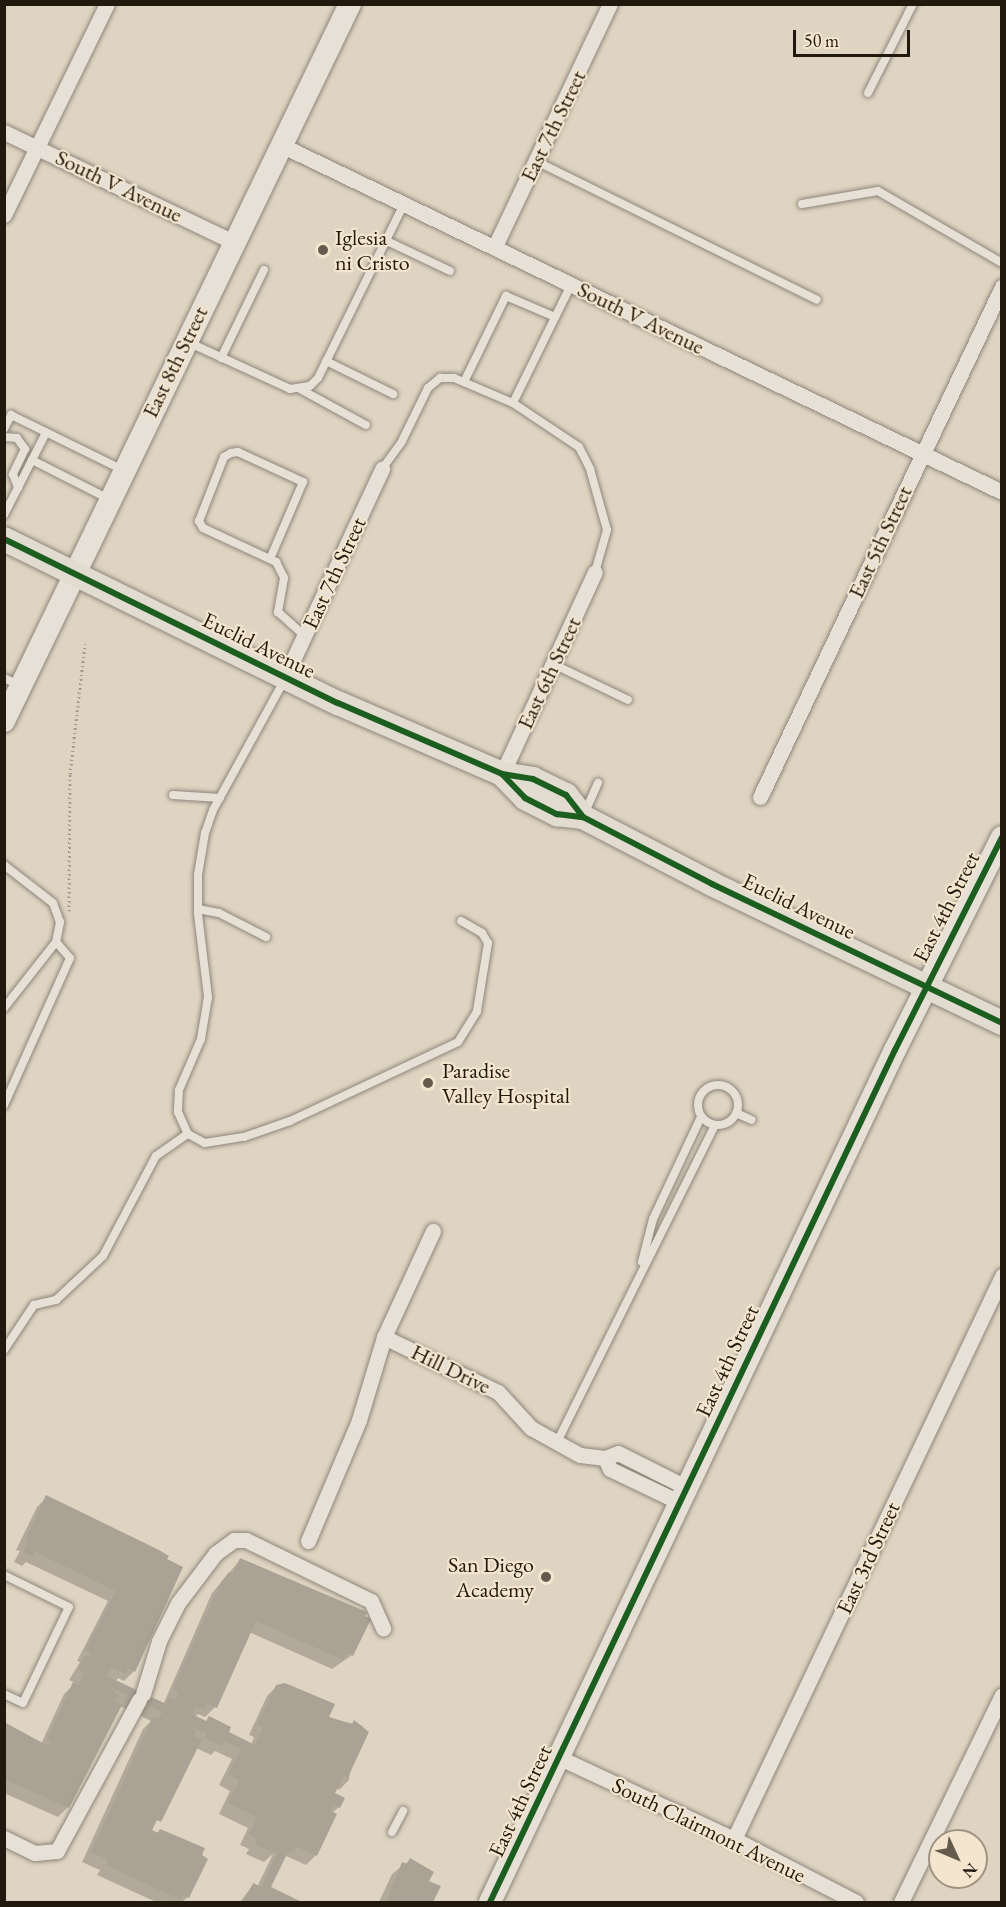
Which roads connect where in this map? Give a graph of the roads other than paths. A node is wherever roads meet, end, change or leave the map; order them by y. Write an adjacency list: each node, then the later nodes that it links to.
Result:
1 (107, 4): 8 (street)
2 (350, 4): 7 (street, East 8th Street)
3 (610, 4): 9 (street, East 7th Street)
4 (913, 4): 5 (lane)
5 (868, 93)
6 (4, 132): 8 (street, South V Avenue)
7 (281, 145): 10 (street, South V Avenue); 14 (street, East 8th Street)
8 (38, 147): 12 (street); 14 (street, South V Avenue)
9 (536, 161): 15 (street, East 7th Street); 21 (lane)
10 (404, 203): 13 (lane); 15 (street, South V Avenue)
11 (802, 204): 16 (lane)
12 (4, 215)
13 (385, 240): 18 (lane); 25 (lane)
14 (234, 242): 23 (street, East 8th Street)
15 (495, 246): 19 (street, South V Avenue)
16 (1002, 263)
17 (264, 270): 24 (lane)
18 (450, 271)
19 (571, 285): 22 (lane); 34 (street, South V Avenue)
20 (1002, 287): 34 (street, East 5th Street)
21 (817, 300)
22 (555, 317): 26 (lane); 29 (lane)
23 (185, 341): 24 (lane); 37 (street, East 8th Street)
24 (221, 358): 27 (lane)
25 (326, 361): 27 (lane); 28 (lane)
26 (464, 382): 29 (lane); 36 (lane)
27 (300, 389): 30 (lane)
28 (393, 394)
29 (513, 403): 45 (lane)
30 (366, 425)
31 (4, 429): 32 (lane)
32 (46, 432): 35 (lane); 37 (lane)
33 (4, 437): 38 (lane)
34 (923, 453): 39 (street, South V Avenue); 55 (street, East 5th Street)
35 (32, 460): 38 (lane); 40 (lane)
36 (382, 469): 46 (street, East 7th Street)
37 (123, 470): 40 (street, East 8th Street)
38 (18, 488): 41 (lane)
39 (1002, 492)
40 (109, 499): 44 (street, East 8th Street)
41 (4, 515)
42 (4, 539): 44 (main road, Euclid Avenue)
43 (270, 559): 43 (lane); 46 (lane)
44 (74, 572): 48 (main road, Euclid Avenue); 49 (street, East 8th Street)
45 (595, 572): 47 (street, East 6th Street)
46 (304, 636): 48 (street, East 7th Street)
47 (553, 664): 50 (lane); 52 (street, East 6th Street)
48 (285, 677): 52 (main road, Euclid Avenue); 56 (lane)
49 (13, 682): 51 (street, East 8th Street)
50 (628, 700)
51 (5, 718)
52 (502, 774): 57 (main road, Euclid Avenue)
53 (598, 783): 57 (lane)
54 (173, 795): 56 (lane)
55 (760, 797)
56 (220, 798): 60 (lane)
57 (584, 817): 64 (main road, Euclid Avenue)
58 (1002, 837): 64 (street, East 4th Street)
59 (4, 865): 63 (lane)
60 (198, 909): 62 (lane); 72 (lane)
61 (460, 921): 72 (lane)
62 (266, 937)
63 (56, 942): 65 (lane); 67 (lane)
64 (926, 987): 66 (main road, Euclid Avenue); 79 (street, East 4th Street)
65 (4, 1008)
66 (1002, 1023)
67 (4, 1105)
68 (736, 1113): 69 (lane); 70 (lane); 71 (lane)
69 (701, 1117): 71 (lane); 74 (lane)
70 (752, 1120)
71 (715, 1125): 74 (lane)
72 (188, 1134): 77 (lane)
73 (433, 1231): 76 (street, Hill Drive)
74 (639, 1273): 78 (lane)
75 (1002, 1276): 89 (street, East 3rd Street)
76 (384, 1337): 78 (street, Hill Drive); 80 (street, Hill Drive)
77 (4, 1350)
78 (557, 1442): 79 (street, Hill Drive)
79 (684, 1495): 85 (street, East 4th Street)
80 (308, 1541)
81 (4, 1575): 83 (lane)
82 (383, 1628): 88 (street)
83 (4, 1694)
84 (1002, 1695): 92 (street)
85 (560, 1758): 89 (street, South Clairmont Avenue); 90 (street, East 4th Street)
86 (403, 1811): 87 (lane)
87 (392, 1832)
88 (4, 1838)
89 (734, 1839): 91 (street, South Clairmont Avenue)
90 (490, 1902)
91 (856, 1902)
92 (901, 1902)

